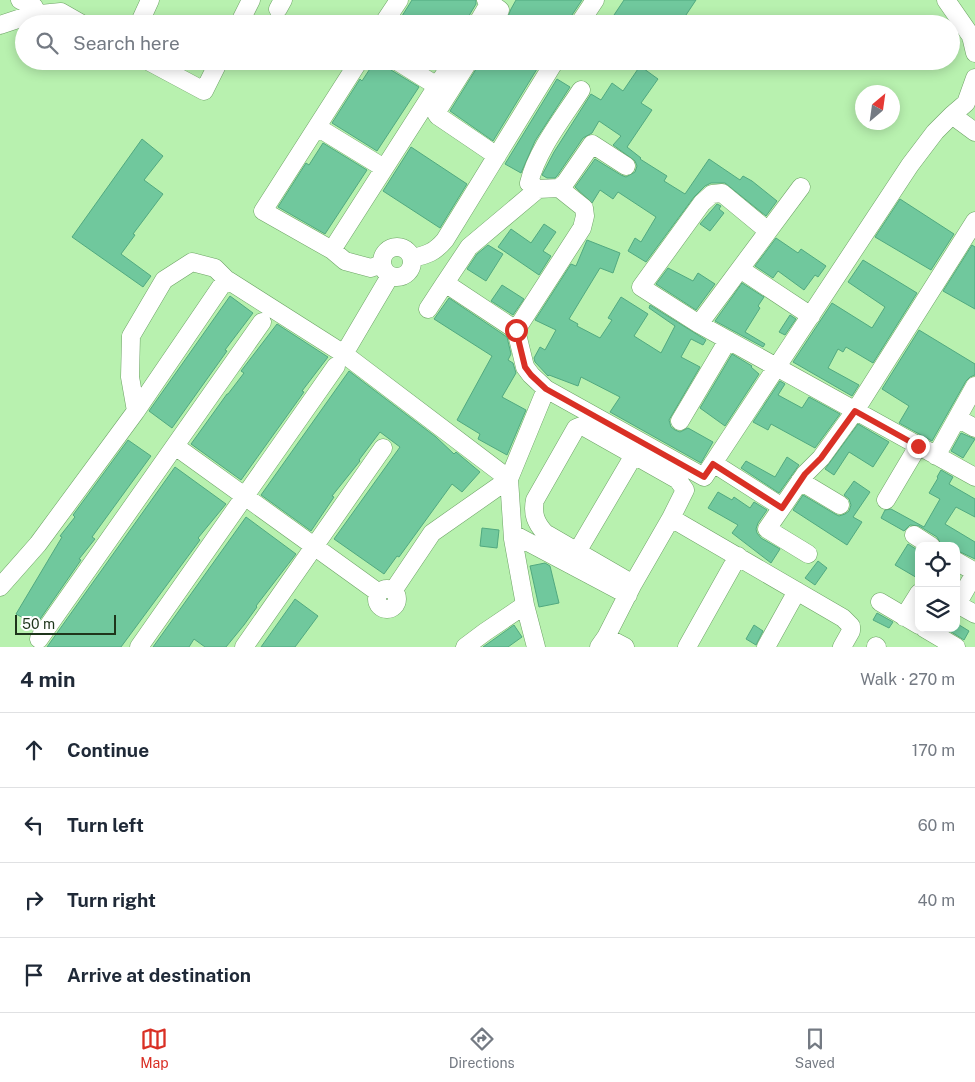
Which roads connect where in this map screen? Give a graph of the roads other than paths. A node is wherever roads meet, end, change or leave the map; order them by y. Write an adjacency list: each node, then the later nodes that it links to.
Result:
1 (150, 0): 9 (street)
2 (251, 0): 10 (street)
3 (399, 0): 11 (street)
4 (595, 0): 12 (street)
5 (946, 0): 13 (street)
6 (30, 5): 7 (street); 15 (street)
7 (64, 6): 8 (street)
8 (73, 15)
9 (143, 15)
10 (243, 15)
11 (389, 15)
12 (585, 15)
13 (956, 15)
14 (960, 20): 16 (street)
15 (0, 25)
16 (975, 53)
17 (165, 70): 18 (street)
18 (214, 70)
19 (353, 70): 28 (street)
20 (411, 70): 25 (street)
21 (447, 70): 25 (street)
22 (463, 70): 30 (street)
23 (546, 70): 30 (street)
24 (975, 78): 27 (street)
25 (437, 86): 32 (street)
26 (582, 90): 35 (street)
27 (952, 115): 29 (street); 45 (street)
28 (317, 127): 32 (street); 38 (street)
29 (975, 132)
30 (497, 156): 39 (street)
31 (626, 166): 34 (street)
32 (384, 168): 38 (street)
33 (801, 187): 37 (street)
34 (559, 188): 35 (street); 48 (street)
35 (538, 189): 43 (street)
36 (975, 221): 55 (street)
37 (768, 231): 40 (street); 47 (street)
38 (332, 250): 41 (street)
39 (412, 258): 41 (street); 41 (street)
40 (740, 269): 45 (street); 47 (street)
41 (386, 270): 50 (street)
42 (226, 279): 50 (street); 54 (street); 54 (street)
43 (445, 283): 44 (street); 48 (street)
44 (428, 309)
45 (811, 316): 51 (street)
46 (262, 322): 59 (street)
47 (699, 324): 49 (street)
48 (516, 330): 53 (street)
49 (728, 340): 51 (street); 57 (street)
50 (340, 360): 66 (street); 68 (street)
51 (777, 367): 55 (street); 64 (street)
52 (975, 386): 56 (street)
53 (546, 389): 64 (street); 66 (street)
54 (136, 411): 82 (street)
55 (855, 411): 60 (street); 67 (street)
56 (957, 418): 58 (street); 63 (street)
57 (680, 421)
58 (975, 428)
59 (175, 446): 68 (street); 92 (street)
60 (918, 446): 63 (street); 69 (street)
61 (383, 448): 76 (street)
62 (634, 455): 72 (street); 77 (street); 77 (street)
63 (936, 456): 65 (street)
64 (713, 464): 71 (street)
65 (975, 477)
66 (509, 479): 73 (street); 76 (street)
67 (800, 481): 70 (street); 71 (street)
68 (245, 498): 76 (street); 94 (street)
69 (886, 500)
70 (840, 505)
71 (782, 508): 78 (street)
72 (671, 518): 79 (street); 83 (street)
73 (513, 534): 83 (street); 87 (street)
74 (914, 535): 75 (street)
75 (925, 542)
76 (314, 547): 95 (street)
77 (577, 552): 83 (street)
78 (808, 554)
79 (738, 556): 84 (street); 99 (street)
80 (960, 564): 81 (street)
81 (975, 573): 85 (street)
82 (0, 587)
83 (631, 590): 93 (street)
84 (797, 591): 100 (street); 101 (street)
85 (960, 600)
86 (880, 602): 90 (street)
87 (525, 605): 96 (street); 97 (street)
88 (960, 606): 89 (street)
89 (975, 614)
90 (912, 621)
91 (935, 635): 102 (street)
92 (39, 639)
93 (602, 642): 98 (street)
94 (139, 647)
95 (244, 647)
96 (465, 647)
97 (536, 647)
98 (625, 647)
99 (687, 647)
100 (766, 647)
101 (842, 647)
102 (956, 647)

